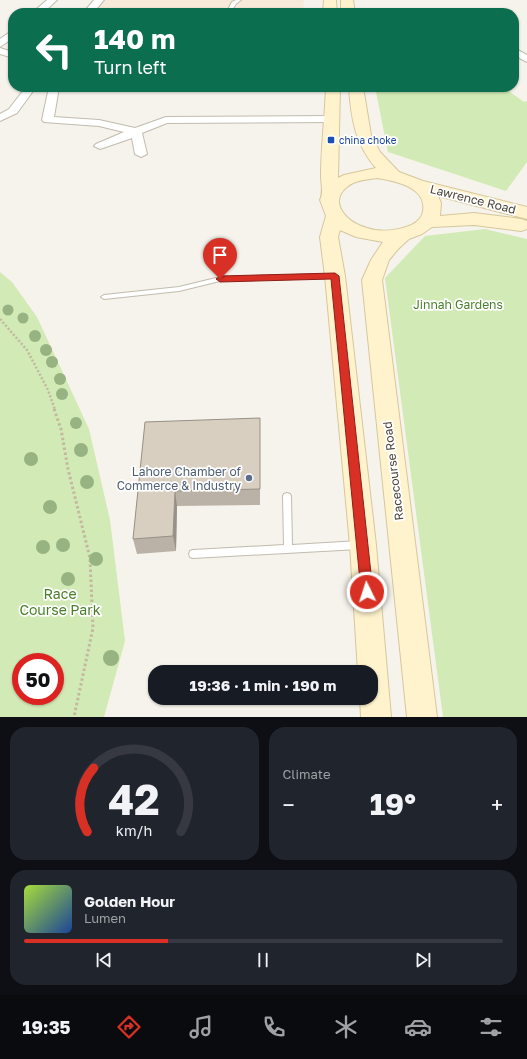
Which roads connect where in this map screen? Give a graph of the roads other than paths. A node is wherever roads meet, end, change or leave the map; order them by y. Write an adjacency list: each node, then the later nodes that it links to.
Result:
1 (52, 0): 4 (street)
2 (99, 0): 5 (street)
3 (239, 0): 6 (lane)
4 (43, 8)
5 (92, 8)
6 (231, 8)
7 (8, 37): 8 (street)
8 (0, 44)
9 (27, 92): 13 (street)
10 (53, 92): 15 (street)
11 (333, 92): 14 (main road)
12 (356, 92): 18 (main road)
13 (0, 118)
14 (333, 119): 15 (street); 20 (main road)
15 (136, 132): 16 (street); 17 (street)
16 (100, 146)
17 (141, 154)
18 (392, 174): 19 (main road); 20 (main road)
19 (418, 185): 21 (main road, Lawrence Road); 23 (main road)
20 (331, 192): 22 (main road)
21 (527, 213)
22 (334, 217): 25 (main road); 26 (main road)
23 (428, 222): 24 (main road); 25 (main road)
24 (527, 226)
25 (402, 235): 33 (main road, Racecourse Road)
26 (335, 276): 27 (lane); 29 (main road)
27 (104, 297)
28 (287, 496): 30 (lane)
29 (363, 545): 30 (lane); 32 (main road)
30 (288, 549): 31 (lane)
31 (193, 554)
32 (376, 717)
33 (422, 717)

